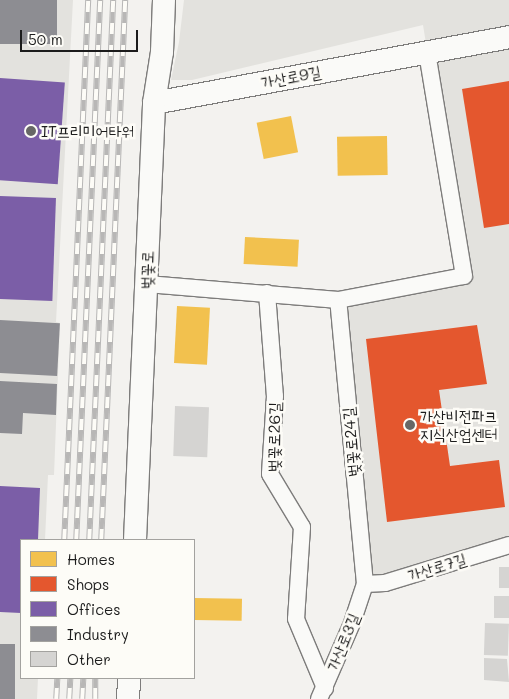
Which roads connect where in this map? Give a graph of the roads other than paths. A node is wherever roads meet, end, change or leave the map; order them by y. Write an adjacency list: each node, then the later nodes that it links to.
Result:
1 (164, 0): 4 (street, 벚꽃로)
2 (509, 37): 3 (street, 가산로9길)
3 (427, 52): 4 (street, 가산로9길); 7 (street)
4 (154, 103): 5 (street, 벚꽃로)
5 (147, 284): 6 (street); 8 (street, 벚꽃로)
6 (268, 293): 7 (street); 12 (street, 벚꽃로26길)
7 (338, 300): 10 (street, 벚꽃로24길)
8 (135, 539)
9 (509, 545): 10 (street, 가산로7길)
10 (365, 584): 12 (street, 가산로3길)
11 (129, 679): 13 (street)
12 (322, 693)
13 (128, 699)

